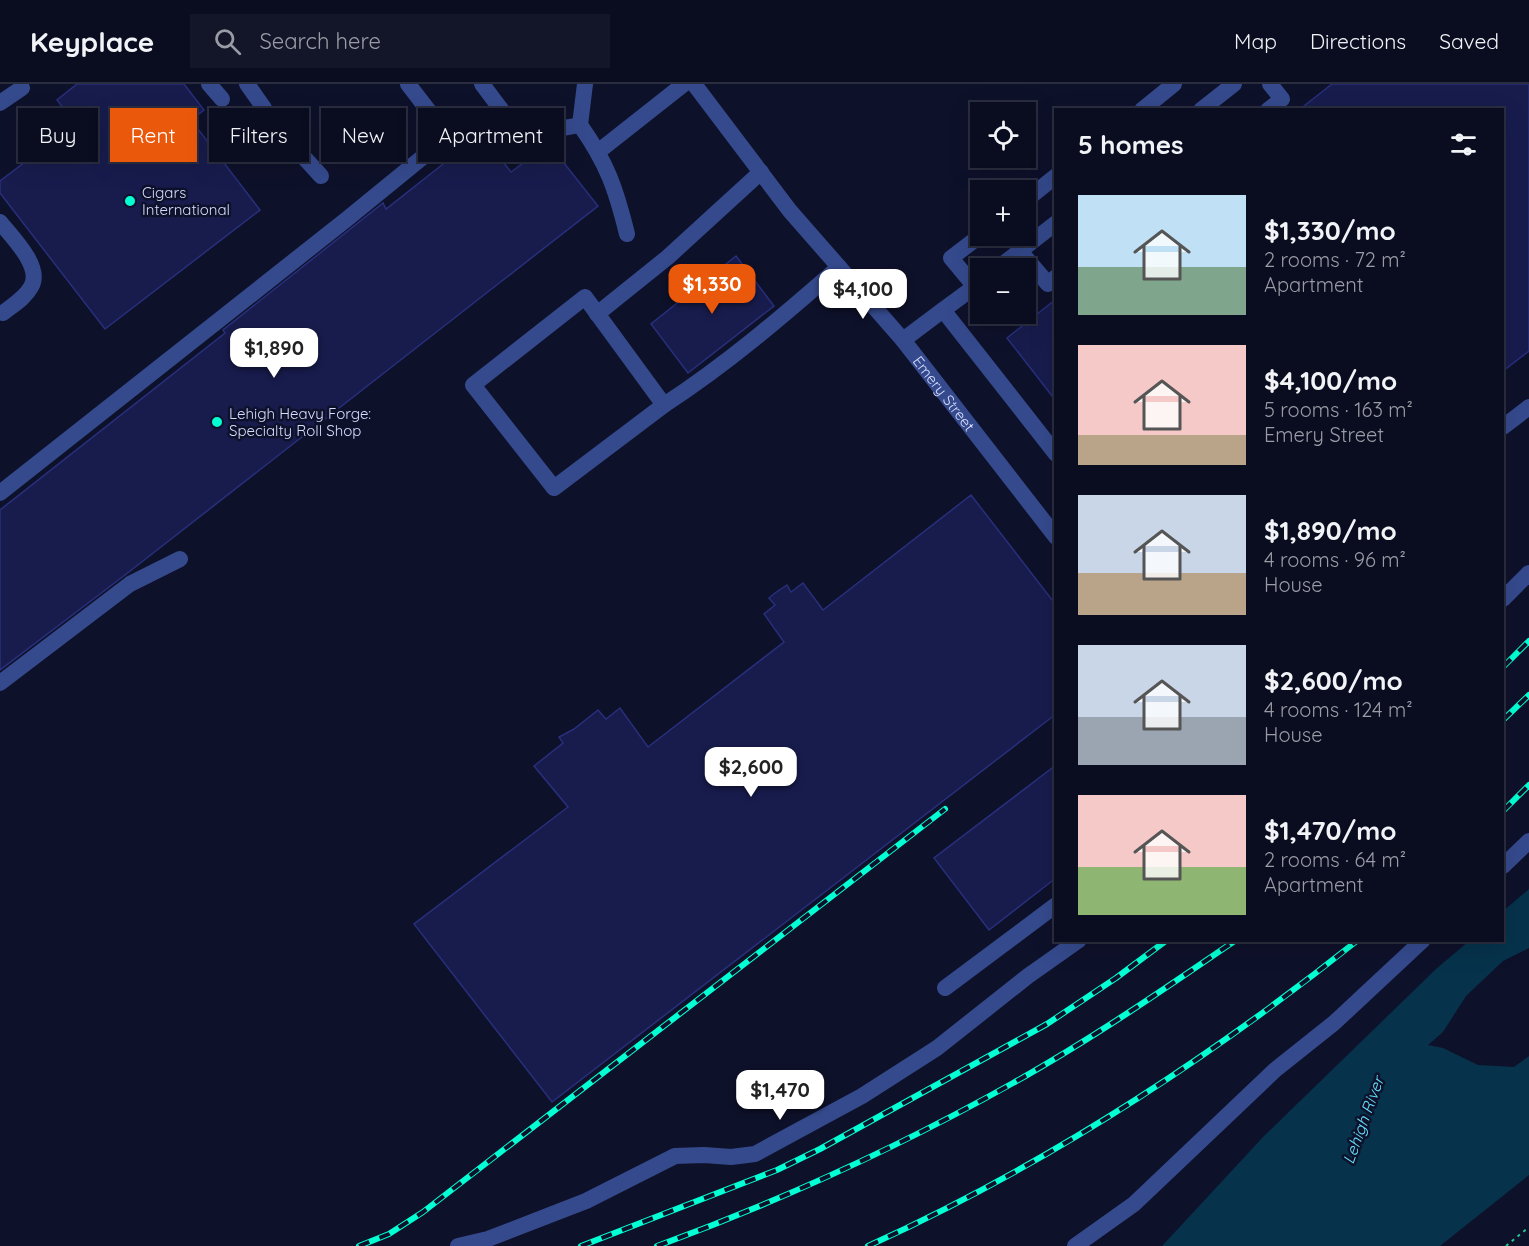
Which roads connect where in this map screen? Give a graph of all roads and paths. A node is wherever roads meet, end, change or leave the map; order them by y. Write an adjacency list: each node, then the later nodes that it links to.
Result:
1 (209, 84): 12 (street)
2 (247, 84): 14 (street)
3 (408, 84): 15 (street)
4 (482, 84): 16 (street)
5 (585, 84): 20 (street)
6 (684, 84): 22 (street)
7 (694, 84): 25 (street, Emery Street)
8 (1174, 84): 17 (street)
9 (1234, 84): 18 (street)
10 (1270, 84): 19 (street)
11 (22, 88): 13 (street)
12 (222, 99)
13 (0, 103)
14 (264, 108)
15 (426, 108)
16 (500, 108)
17 (1144, 108)
18 (1204, 108)
19 (1271, 108)
20 (580, 125): 21 (street); 22 (street)
21 (564, 128)
22 (599, 151): 31 (street)
23 (418, 161): 47 (street)
24 (308, 162): 26 (street)
25 (761, 172): 35 (street, Emery Street); 41 (street)
26 (321, 176)
27 (1054, 179): 28 (street)
28 (1036, 192)
29 (0, 222): 40 (street)
30 (1054, 225): 33 (street)
31 (627, 234)
32 (970, 243): 36 (street)
33 (1020, 251): 34 (street); 37 (street)
34 (1011, 258)
35 (839, 267): 42 (street, Emery Street); 43 (street)
36 (970, 276)
37 (1054, 279)
38 (970, 290): 39 (street)
39 (944, 310): 42 (street); 46 (street)
40 (3, 313)
41 (597, 314): 43 (street); 43 (street)
42 (903, 340): 48 (street, Emery Street)
43 (664, 405)
44 (1529, 407): 45 (street)
45 (1504, 426)
46 (1054, 451)
47 (0, 493)
48 (1054, 534)
49 (180, 559): 52 (street)
50 (1529, 573): 51 (street)
51 (1504, 598)
52 (0, 683)
53 (1529, 841): 54 (street)
54 (1504, 865)
55 (1054, 906): 58 (street)
56 (1076, 942): 60 (street)
57 (1421, 942): 61 (street)
58 (945, 988)
59 (1529, 1227): 62 (path)
60 (458, 1246)
61 (1075, 1246)
62 (1506, 1246)

